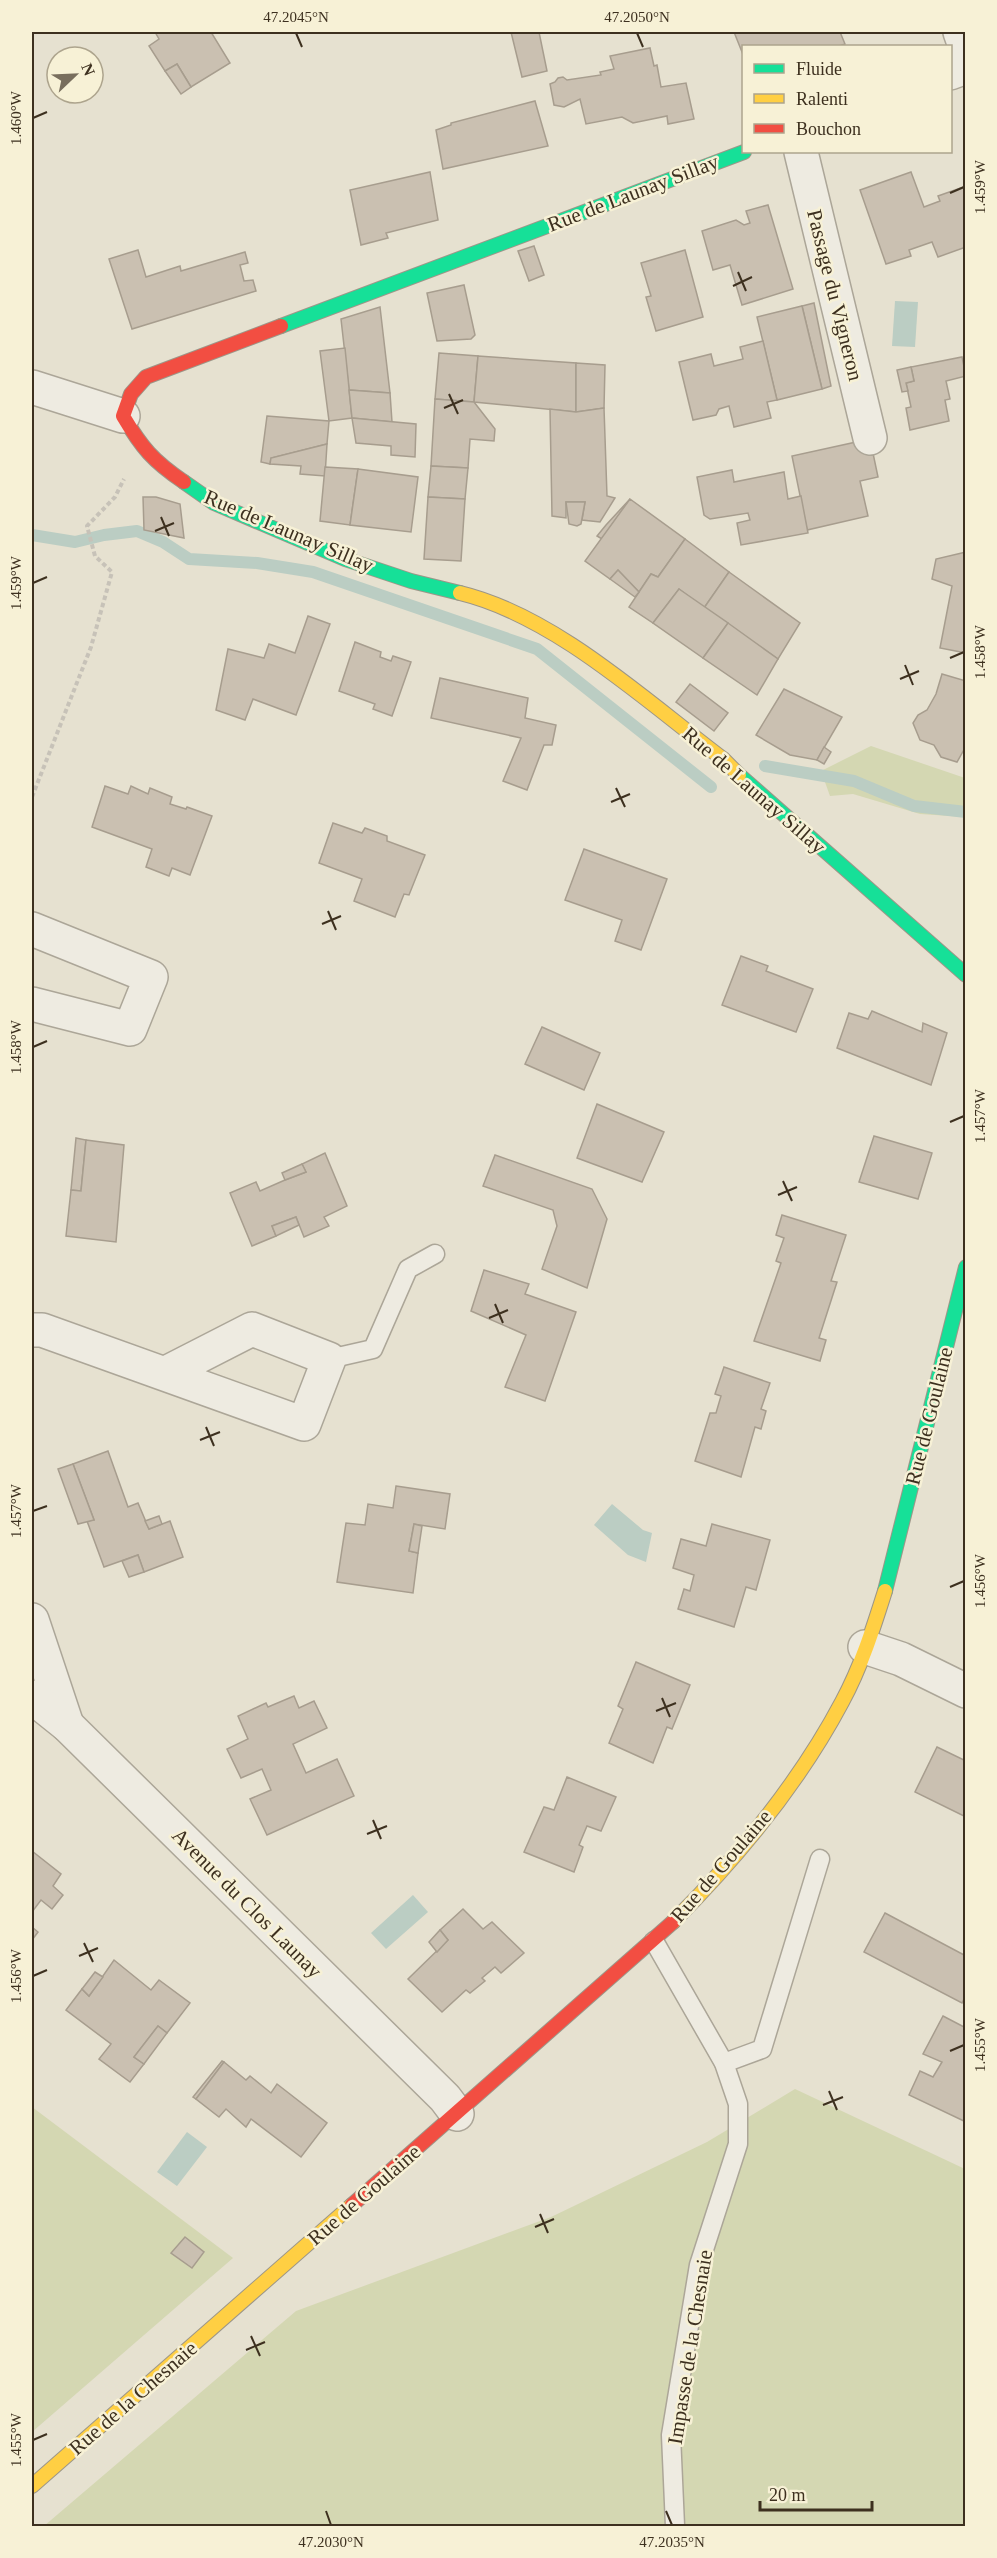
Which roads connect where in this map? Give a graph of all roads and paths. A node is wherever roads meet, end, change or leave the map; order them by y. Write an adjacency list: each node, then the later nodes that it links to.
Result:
1 (960, 32): 2 (street)
2 (966, 49)
3 (966, 67): 4 (street)
4 (952, 73)
5 (742, 153): 8 (street, Rue de Launay Sillay)
6 (801, 153): 9 (street, Passage du Vigneron)
7 (32, 387): 8 (street)
8 (123, 416): 10 (street, Rue de Launay Sillay)
9 (870, 438)
10 (141, 447): 11 (path); 13 (street, Rue de Launay Sillay)
11 (32, 797)
12 (32, 929): 14 (street)
13 (966, 975)
14 (32, 1004)
15 (435, 1254): 18 (lane)
16 (966, 1267): 21 (street, Rue de Goulaine)
17 (32, 1330): 19 (street)
18 (329, 1359): 19 (street); 19 (street)
19 (166, 1373)
20 (32, 1620): 24 (street)
21 (865, 1647): 22 (street); 26 (street, Rue de Goulaine)
22 (966, 1691)
23 (32, 1697): 24 (street, Avenue du Clos Launay)
24 (67, 1725): 28 (street, Avenue du Clos Launay)
25 (820, 1859): 27 (lane)
26 (654, 1941): 27 (lane, Impasse de la Chesnaie); 28 (street, Rue de Goulaine)
27 (724, 2063): 31 (lane, Impasse de la Chesnaie)
28 (457, 2114): 29 (street, Rue de Goulaine)
29 (235, 2309): 30 (street, Rue de la Chesnaie)
30 (32, 2486)
31 (675, 2526)

